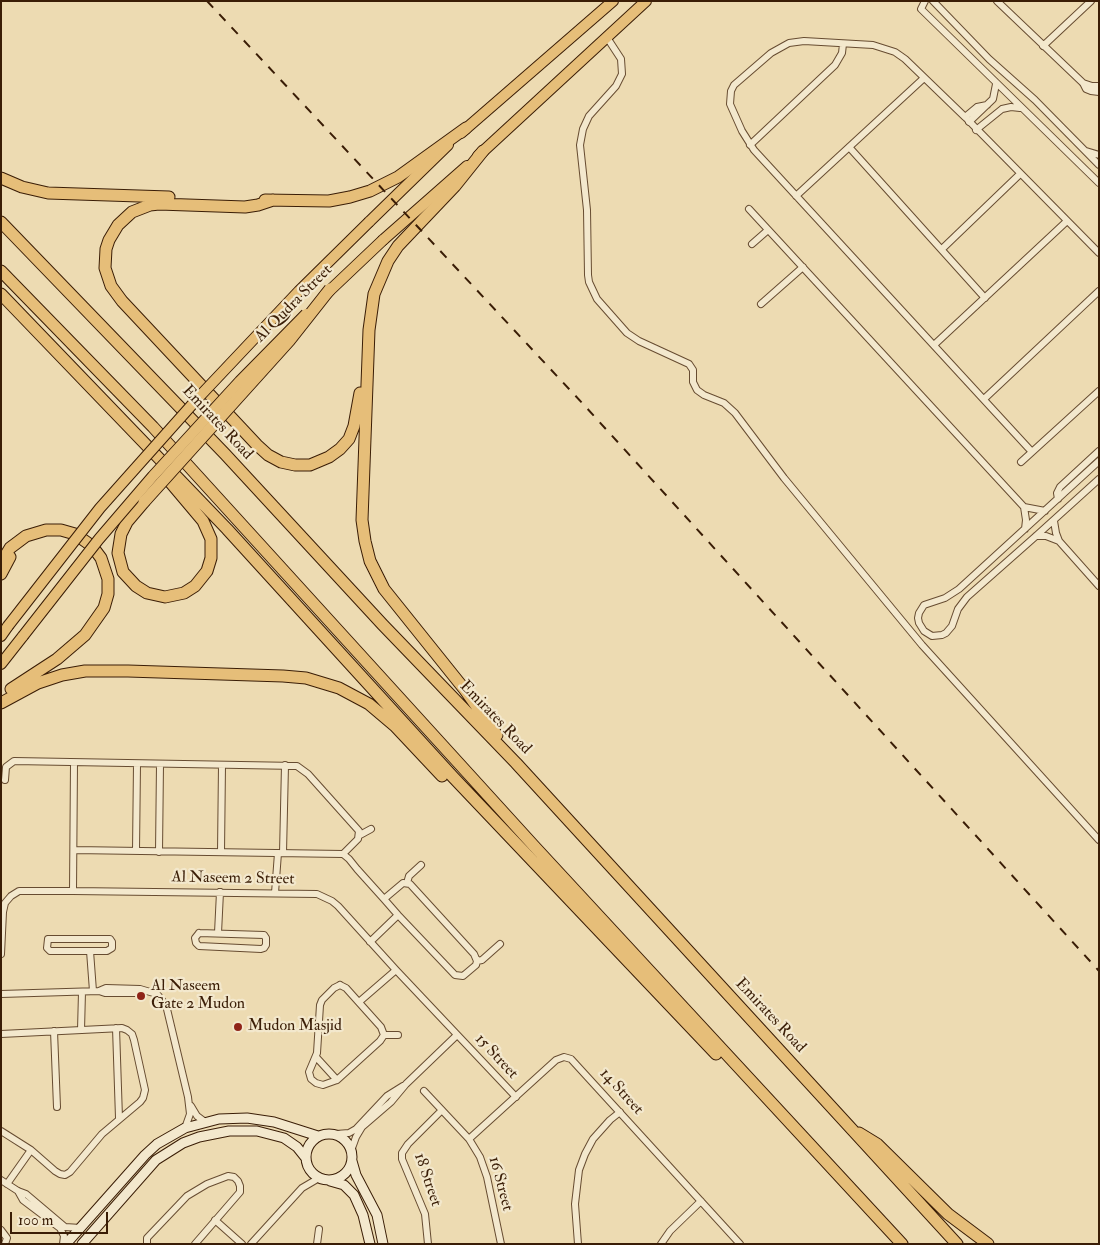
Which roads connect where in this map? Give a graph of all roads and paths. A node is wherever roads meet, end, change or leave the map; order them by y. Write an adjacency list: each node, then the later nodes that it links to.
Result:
1 (613, 1): 19 (main road, Al Qudra Street)
2 (646, 1): 7 (main road, Al Qudra Street)
3 (926, 1): 12 (street)
4 (933, 1): 24 (street)
5 (998, 1): 9 (street)
6 (1090, 1): 9 (street)
7 (606, 36): 23 (main road, Al Qudra Street); 80 (street)
8 (843, 44): 10 (street); 21 (street); 21 (street)
9 (1043, 46): 11 (street)
10 (924, 78): 18 (street); 22 (street)
11 (1082, 83): 13 (street); 14 (street)
12 (996, 84): 15 (street); 17 (street)
13 (1099, 86)
14 (1099, 92)
15 (991, 102): 16 (street); 18 (street)
16 (1002, 109): 17 (street); 20 (street)
17 (1022, 109): 29 (street)
18 (967, 120): 20 (street)
19 (466, 128): 31 (highway); 66 (main road, Al Qudra Street, bridge)
20 (976, 130): 27 (street)
21 (750, 145): 30 (street)
22 (849, 147): 30 (street); 37 (street)
23 (483, 151): 41 (main road, Al Qudra Street, bridge); 46 (highway)
24 (1085, 151): 25 (street); 26 (street)
25 (1099, 155)
26 (1099, 165)
27 (1020, 174): 33 (street); 37 (street)
28 (1, 178): 31 (highway)
29 (1099, 183)
30 (796, 196): 47 (street)
31 (273, 200): 46 (highway)
32 (749, 210): 35 (street)
33 (1068, 221): 38 (street); 44 (street)
34 (1, 222): 72 (highway, Emirates Road)
35 (768, 230): 36 (street); 39 (street)
36 (752, 244)
37 (942, 250): 44 (street)
38 (1099, 252)
39 (803, 267): 45 (street); 57 (street)
40 (1, 270): 135 (highway)
41 (330, 289): 48 (highway, bridge); 67 (main road, Al Qudra Street, bridge)
42 (1099, 291): 50 (street)
43 (1, 294): 48 (highway)
44 (985, 298): 47 (street)
45 (761, 304)
46 (368, 344): 72 (highway)
47 (934, 345): 50 (street)
48 (60, 353): 101 (highway)
49 (1099, 391): 52 (street)
50 (984, 399): 52 (street)
51 (1099, 451): 56 (street)
52 (1032, 452): 53 (street)
53 (1021, 462)
54 (1099, 462): 56 (street)
55 (1099, 478): 59 (street)
56 (1058, 499): 58 (street)
57 (1024, 507): 58 (street); 60 (street)
58 (1045, 511): 60 (street)
59 (1054, 521): 61 (street); 62 (street)
60 (1025, 529): 61 (street)
61 (1036, 536): 62 (street)
62 (1059, 541): 65 (street)
63 (1, 563): 68 (highway)
64 (1, 574): 68 (highway)
65 (1099, 586)
66 (1, 636)
67 (1, 664)
68 (38, 672): 69 (highway)
69 (1, 697)
70 (1, 703): 101 (highway)
71 (74, 763): 73 (street); 77 (street); 81 (street)
72 (516, 763): 127 (highway, Emirates Road)
73 (137, 764): 74 (street); 82 (street)
74 (160, 764): 75 (street); 83 (street)
75 (222, 765): 76 (street); 84 (street)
76 (285, 765): 79 (street); 85 (street)
77 (5, 780)
78 (371, 829): 79 (street)
79 (360, 835): 86 (street)
80 (1099, 840)
81 (74, 850): 82 (street); 89 (street)
82 (136, 851): 83 (street)
83 (159, 852): 84 (street)
84 (221, 852): 85 (street)
85 (280, 853): 86 (street); 91 (street)
86 (343, 854): 92 (street)
87 (421, 865): 88 (street)
88 (407, 883): 92 (street); 100 (street)
89 (73, 890): 90 (street, Al Naseem 2 Street); 94 (street, Al Naseem 2 Street)
90 (220, 892): 91 (street, Al Naseem 2 Street); 95 (street)
91 (275, 893): 96 (street, Al Naseem 2 Street)
92 (384, 899): 93 (street)
93 (398, 915): 96 (street); 100 (street)
94 (2, 918): 99 (street, Al Naseem 2 Street)
95 (218, 933): 95 (street)
96 (370, 942): 102 (street, Al Naseem 2 Street)
97 (500, 944): 100 (street)
98 (90, 951): 98 (street); 103 (street)
99 (1, 954)
100 (477, 961)
101 (633, 967): 135 (highway)
102 (396, 970): 106 (street); 113 (street, Al Naseem 2 Street)
103 (96, 991): 104 (street); 117 (street)
104 (82, 992): 105 (street); 108 (street)
105 (1, 994)
106 (359, 1002): 111 (street); 114 (street)
107 (116, 1028): 108 (street); 123 (street); 123 (street)
108 (81, 1030): 109 (street)
109 (54, 1031): 110 (street); 120 (street)
110 (1, 1034)
111 (384, 1034): 112 (street); 115 (street)
112 (398, 1035)
113 (457, 1035): 118 (street, 15 Street); 119 (street)
114 (316, 1057): 115 (street); 115 (street)
115 (337, 1080)
116 (424, 1091): 121 (street, 16 Street)
117 (188, 1097): 124 (street); 125 (street)
118 (516, 1097): 122 (street, 14 Street); 130 (street, 14 Street)
119 (387, 1101): 128 (street); 132 (street)
120 (57, 1108)
121 (442, 1110): 130 (street, 16 Street); 156 (street, 18 Street)
122 (620, 1112): 139 (street, 14 Street); 158 (street)
123 (119, 1118): 131 (street)
124 (205, 1122): 125 (street); 129 (street)
125 (185, 1128): 142 (street)
126 (1, 1131): 131 (street)
127 (853, 1131): 162 (highway, Emirates Road); 163 (highway)
128 (336, 1134): 129 (street); 132 (street)
129 (318, 1136): 133 (street)
130 (468, 1139): 157 (street, 16 Street)
131 (30, 1150): 138 (street)
132 (351, 1151): 134 (street)
133 (305, 1156): 136 (street); 145 (street)
134 (352, 1161): 137 (street); 155 (street)
135 (837, 1174): 161 (highway)
136 (319, 1178): 137 (street); 152 (street)
137 (330, 1181): 154 (street)
138 (3, 1182): 140 (street)
139 (701, 1201): 159 (street); 160 (street, 14 Street)
140 (44, 1212): 142 (street); 147 (street)
141 (216, 1220): 149 (street); 150 (street); 151 (street)
142 (80, 1228): 147 (street)
143 (319, 1229): 153 (street)
144 (1, 1230): 146 (street)
145 (89, 1240): 148 (street)
146 (5, 1244)
147 (65, 1244)
148 (82, 1244)
149 (147, 1244)
150 (195, 1244)
151 (242, 1244)
152 (251, 1244)
153 (317, 1244)
154 (370, 1244)
155 (384, 1244)
156 (428, 1244)
157 (501, 1244)
158 (578, 1244)
159 (661, 1244)
160 (740, 1244)
161 (902, 1244)
162 (957, 1244)
163 (988, 1244)

